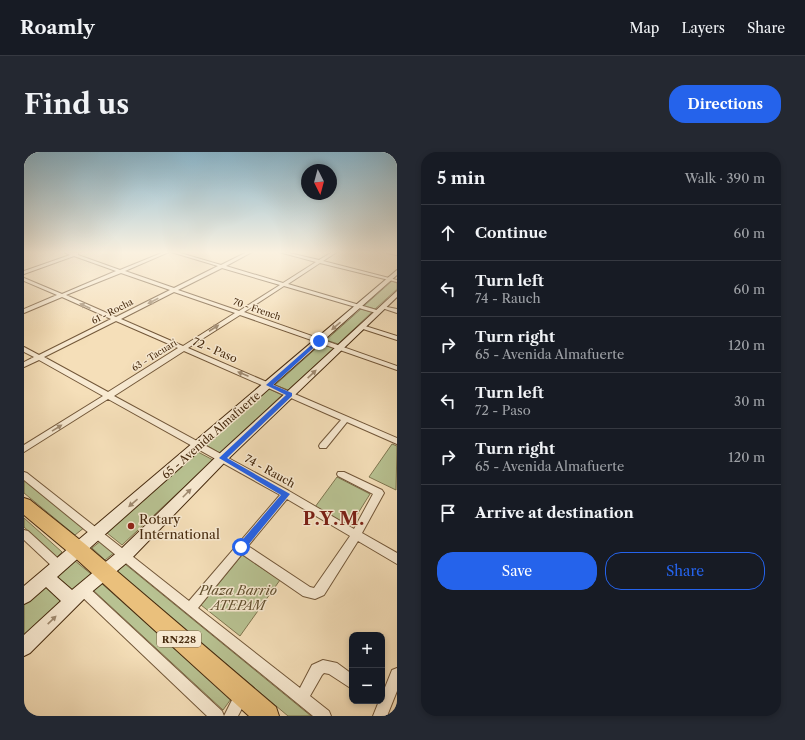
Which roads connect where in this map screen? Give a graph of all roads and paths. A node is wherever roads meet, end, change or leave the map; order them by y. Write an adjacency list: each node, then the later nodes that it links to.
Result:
1 (103, 278): 11 (street)
2 (141, 278): 9 (street, 70 - French)
3 (197, 278): 9 (street, 61 - Rocha)
4 (264, 278): 8 (street)
5 (292, 278): 8 (street, 63 - Tacuarí)
6 (394, 278): 12 (main road, 65 - Avenida Almafuerte)
7 (24, 279): 11 (street, 72 - Paso)
8 (283, 284): 12 (street); 16 (street, 63 - Tacuarí)
9 (174, 290): 16 (street, 70 - French); 17 (street, 61 - Rocha, one-way to 17)
10 (397, 293): 13 (main road, 65 - Avenida Almafuerte)
11 (62, 296): 14 (street); 17 (street, 72 - Paso, one-way to 11)
12 (358, 306): 13 (street); 20 (main road, 65 - Avenida Almafuerte, one-way to 20)
13 (381, 310): 15 (street); 18 (main road, 65 - Avenida Almafuerte)
14 (24, 311)
15 (397, 311)
16 (239, 313): 20 (street, 70 - French); 21 (street, 63 - Tacuarí, one-way to 16)
17 (115, 319): 21 (street, 72 - Paso); 24 (street, 61 - Rocha)
18 (362, 326): 19 (street); 22 (main road, 65 - Avenida Almafuerte)
19 (397, 338)
20 (319, 341): 22 (street, 70 - French); 27 (main road, 65 - Avenida Almafuerte)
21 (183, 348): 27 (street, 72 - Paso, one-way to 21); 29 (street, 63 - Tacuarí)
22 (340, 348): 26 (street, 70 - French); 28 (main road, 65 - Avenida Almafuerte, one-way to 22)
23 (24, 349): 24 (street, 74 - Rauch)
24 (39, 358): 25 (street, 61 - Rocha); 29 (street, 74 - Rauch)
25 (24, 365)
26 (397, 368)
27 (269, 385): 28 (street, 72 - Paso); 32 (main road, 65 - Avenida Almafuerte)
28 (290, 394): 30 (street, 72 - Paso); 35 (main road, 65 - Avenida Almafuerte)
29 (108, 395): 32 (street, 74 - Rauch); 34 (street, 63 - Tacuarí, one-way to 29)
30 (346, 418): 31 (street, 72 - Paso); 33 (street)
31 (397, 441)
32 (198, 446): 35 (street, 74 - Rauch); 40 (main road, 65 - Avenida Almafuerte, one-way to 40)
33 (322, 446)
34 (24, 449)
35 (222, 458): 38 (street, 74 - Rauch); 45 (main road, 65 - Avenida Almafuerte, one-way to 35)
36 (341, 474): 42 (street)
37 (24, 475): 40 (street)
38 (286, 494): 42 (street, 74 - Rauch); 43 (street)
39 (24, 505): 44 (highway, RN228)
40 (98, 533): 44 (main road, 65 - Avenida Almafuerte); 45 (street)
41 (24, 534): 47 (street)
42 (356, 535): 43 (street); 46 (street, 74 - Rauch)
43 (241, 547): 53 (street)
44 (79, 550): 47 (main road, 65 - Avenida Almafuerte); 48 (highway, RN228)
45 (124, 555): 48 (main road, 65 - Avenida Almafuerte); 53 (street)
46 (397, 559)
47 (59, 566): 49 (main road, 65 - Avenida Almafuerte)
48 (104, 572): 50 (main road, 65 - Avenida Almafuerte); 57 (highway, RN228)
49 (47, 577): 51 (main road, 65 - Avenida Almafuerte); 52 (main road)
50 (83, 590): 52 (main road, 65 - Avenida Almafuerte); 60 (street)
51 (24, 596)
52 (72, 601): 54 (main road, 65 - Avenida Almafuerte, one-way to 52)
53 (191, 607): 58 (street)
54 (24, 647)
55 (397, 675): 59 (street)
56 (349, 680): 58 (street)
57 (242, 694): 61 (street); 62 (highway, RN228)
58 (302, 698): 63 (street)
59 (382, 707)
60 (217, 716)
61 (231, 716)
62 (267, 716)
63 (324, 716)

